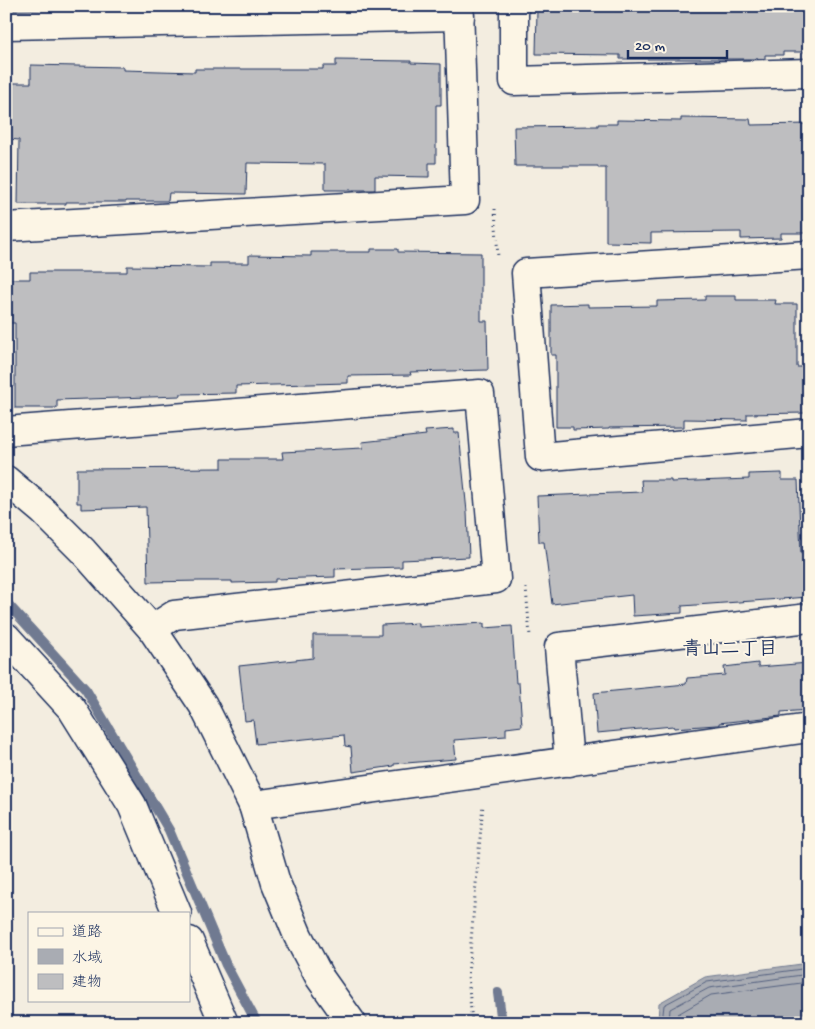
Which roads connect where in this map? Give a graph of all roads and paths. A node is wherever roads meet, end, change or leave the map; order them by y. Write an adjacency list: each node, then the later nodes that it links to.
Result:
1 (514, 6): 4 (street)
2 (460, 11): 3 (street); 5 (street)
3 (6, 25)
4 (809, 73)
5 (6, 227)
6 (809, 256): 8 (street)
7 (6, 431): 11 (street)
8 (809, 433)
9 (6, 480): 11 (street)
10 (809, 618): 14 (street)
11 (152, 629): 16 (street)
12 (6, 637): 17 (street)
13 (809, 728): 14 (street)
14 (568, 762): 15 (street)
15 (486, 773): 16 (street); 21 (path)
16 (253, 805): 20 (street)
17 (177, 912)
18 (190, 943): 19 (street)
19 (224, 1023)
20 (352, 1023)
21 (472, 1023)

